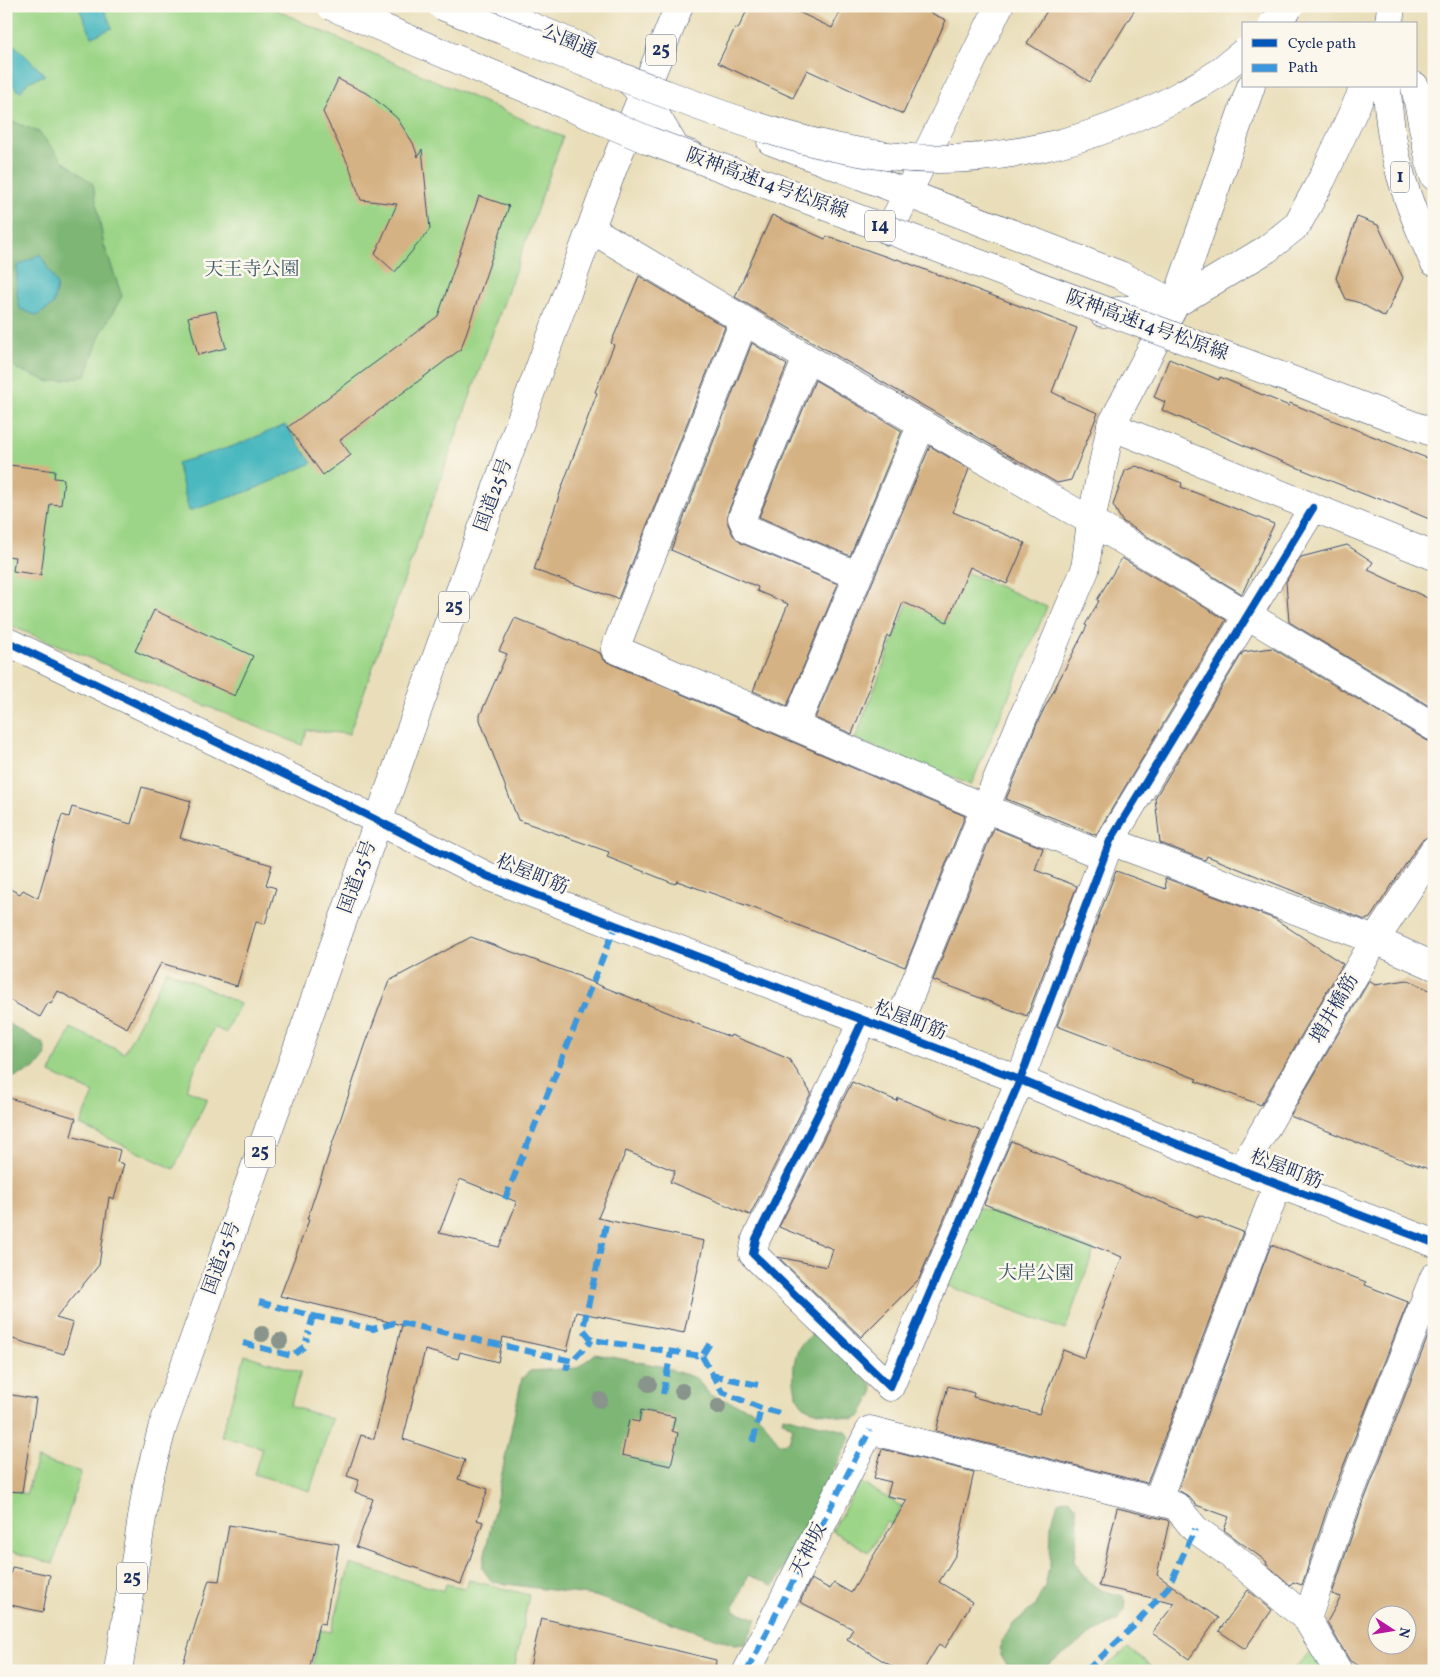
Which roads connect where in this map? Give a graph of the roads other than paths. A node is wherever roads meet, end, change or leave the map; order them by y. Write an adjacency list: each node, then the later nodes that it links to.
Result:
1 (331, 6): 30 (main road, 阪神高速14号松原線 / 14, bridge)
2 (442, 6): 14 (main road, bridge)
3 (484, 6): 19 (main road, 公園通)
4 (679, 6): 19 (main road, 25)
5 (999, 6): 21 (main road)
6 (1280, 6): 10 (main road)
7 (1290, 6): 11 (main road, bridge)
8 (1391, 6): 12 (main road)
9 (1397, 6): 13 (main road)
10 (1274, 22)
11 (1275, 22)
12 (1390, 22)
13 (1391, 22)
14 (1242, 54)
15 (1251, 88): 25 (main road)
16 (1364, 88): 25 (main road)
17 (1387, 88): 24 (main road, 1)
18 (1415, 88): 20 (main road)
19 (643, 94): 21 (main road); 22 (main road, 国道25号 / 25); 23 (main road)
20 (1434, 176)
21 (907, 194): 23 (main road); 25 (main road)
22 (591, 229): 26 (main road); 40 (main road, 国道25号 / 25)
23 (889, 231): 25 (main road)
24 (1434, 262)
25 (1175, 304): 29 (main road)
26 (744, 321): 27 (main road); 37 (main road)
27 (808, 358): 28 (main road); 34 (main road)
28 (922, 424): 32 (main road); 34 (main road)
29 (1111, 426): 31 (main road); 32 (main road)
30 (1434, 433)
31 (1314, 508): 33 (main road); 35 (main road)
32 (1091, 521): 35 (main road); 39 (main road)
33 (1434, 556)
34 (858, 576): 37 (main road)
35 (1248, 616): 38 (main road); 41 (main road)
36 (6, 641): 40 (main road, 松屋町筋)
37 (795, 726): 39 (main road)
38 (1434, 727)
39 (985, 808): 41 (main road); 46 (main road)
40 (378, 820): 45 (main road, 松屋町筋); 54 (main road, 国道25号 / 25)
41 (1107, 848): 43 (main road); 47 (main road)
42 (1434, 850): 43 (main road, 増井橋筋)
43 (1375, 940): 44 (main road); 48 (main road, 増井橋筋)
44 (1434, 966)
45 (863, 1020): 46 (main road, 松屋町筋); 47 (main road)
46 (894, 1033): 47 (main road, 松屋町筋)
47 (1020, 1080): 48 (main road, 松屋町筋)
48 (1241, 1170): 49 (main road, 松屋町筋)
49 (1278, 1184): 50 (main road, 松屋町筋); 52 (main road)
50 (1434, 1243)
51 (1434, 1277): 53 (main road)
52 (1157, 1501): 53 (main road); 55 (main road, 天神坂)
53 (1307, 1619): 56 (main road)
54 (118, 1671)
55 (747, 1671)
56 (1338, 1671)

